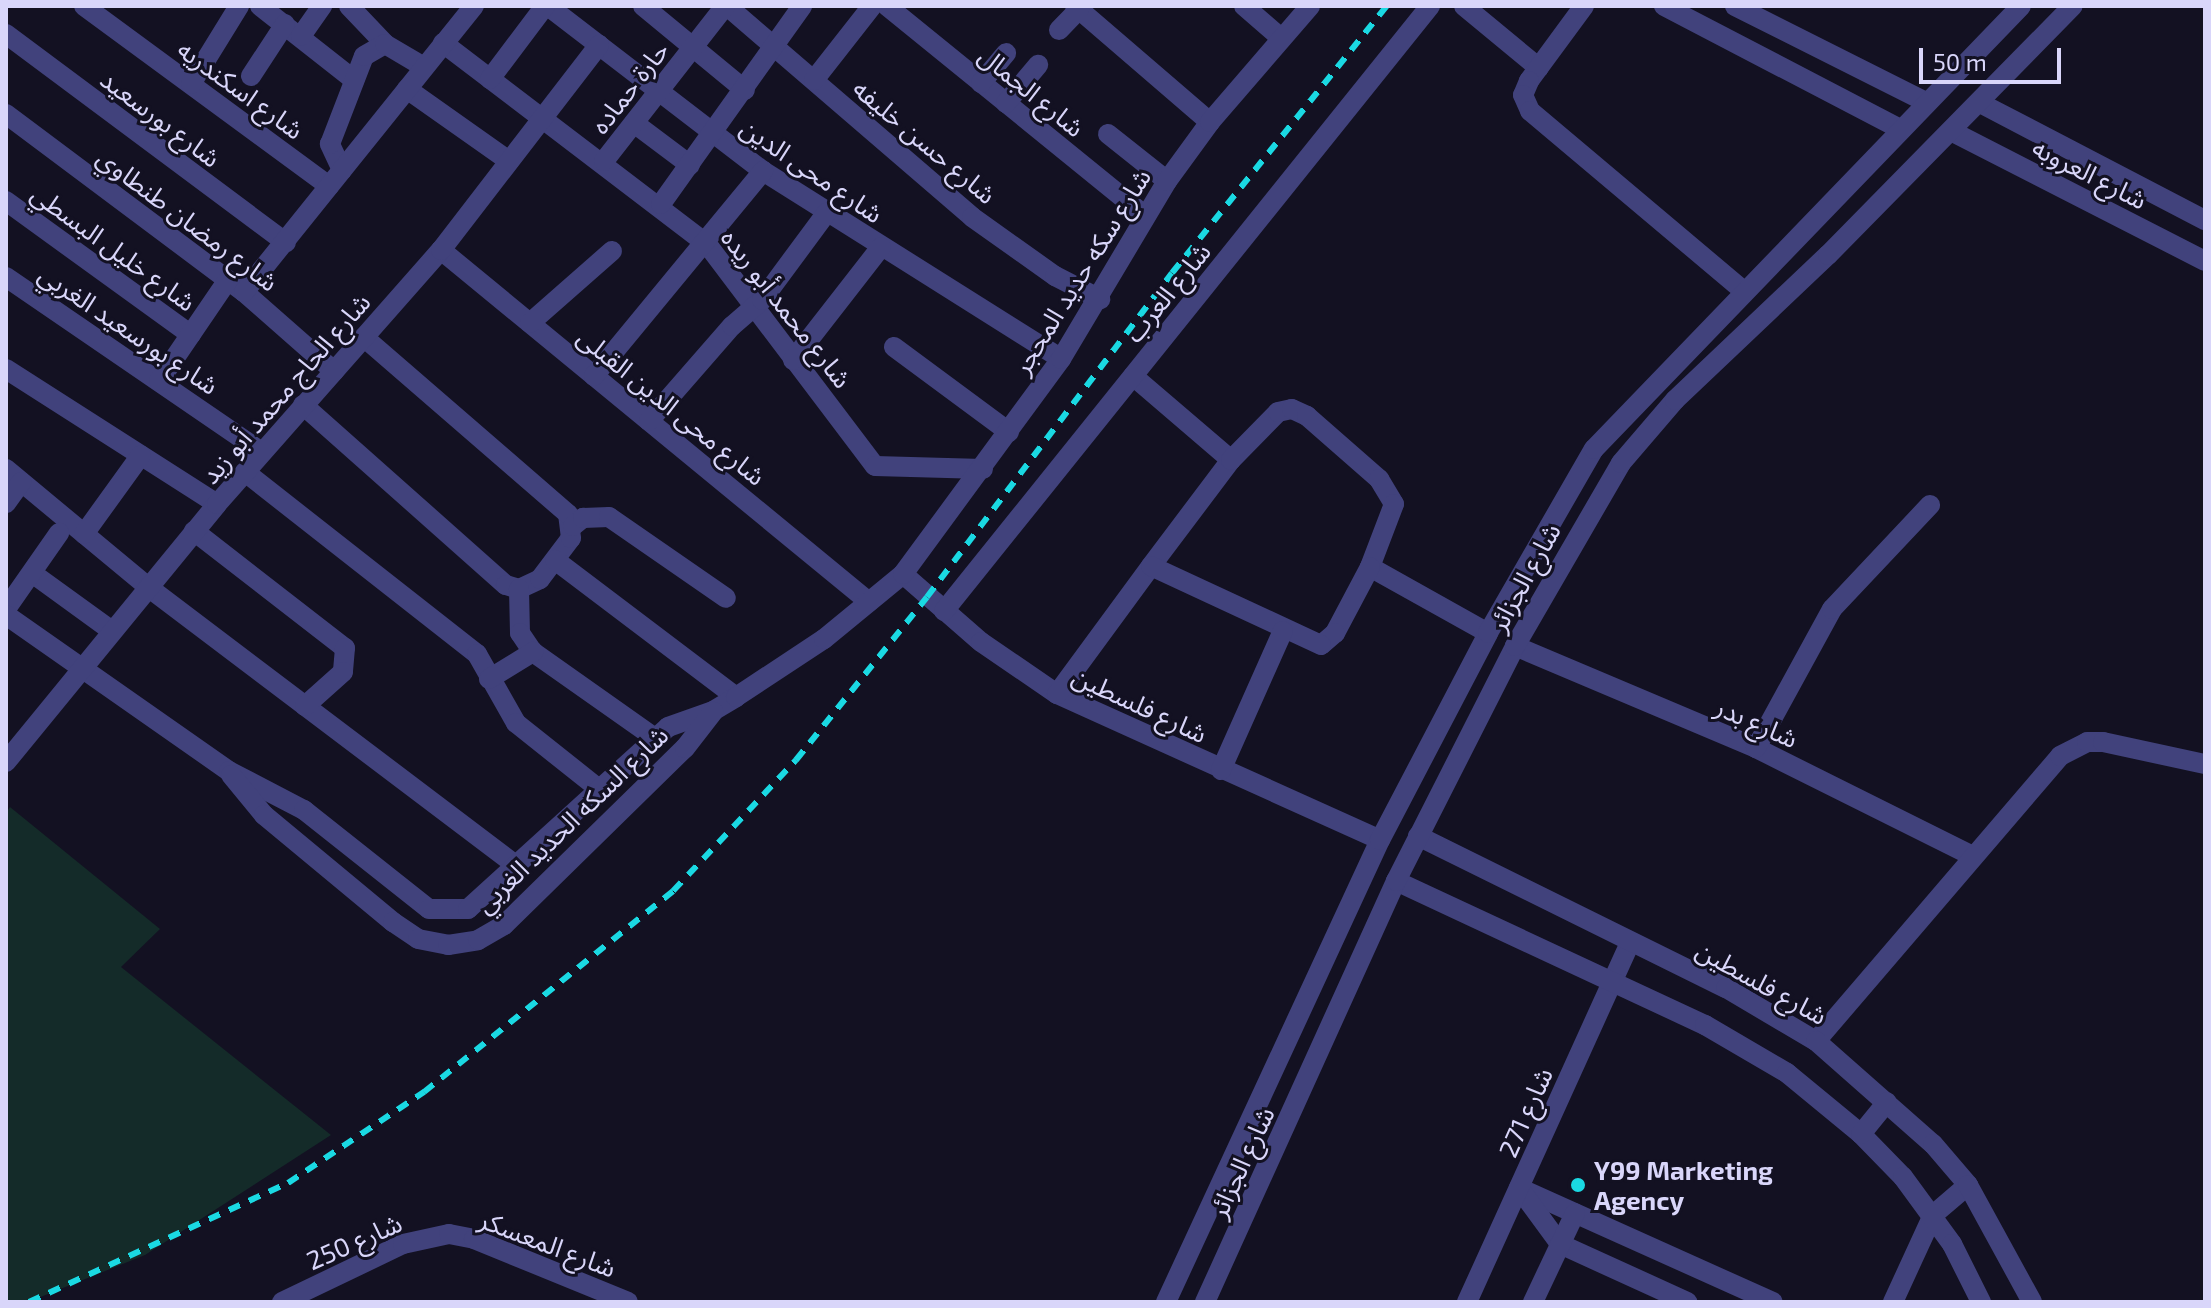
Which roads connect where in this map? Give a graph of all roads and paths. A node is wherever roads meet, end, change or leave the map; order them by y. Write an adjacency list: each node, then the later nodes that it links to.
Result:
1 (84, 6): 23 (street, شارع اسكندريه)
2 (239, 6): 42 (street)
3 (260, 6): 24 (street)
4 (322, 6): 24 (street)
5 (349, 6): 29 (street)
6 (474, 6): 28 (street)
7 (547, 6): 30 (street, شارع محى الدين); 38 (street)
8 (643, 6): 31 (street)
9 (726, 6): 31 (street, حارة حماده); 32 (street, شارع حسن خليفه)
10 (802, 6): 32 (street)
11 (872, 6): 40 (street)
12 (1244, 6): 27 (street)
13 (1310, 6): 27 (street, شارع سكه حديد المحجر)
14 (1430, 6): 88 (street, شارع العرب)
15 (1464, 6): 36 (street)
16 (1584, 6): 36 (street)
17 (1664, 6): 53 (street)
18 (1735, 6): 46 (street)
19 (2021, 6): 46 (street, شارع الجزائر)
20 (2073, 6): 48 (street, شارع الجزائر)
21 (1077, 7): 25 (street); 51 (street)
22 (899, 10): 41 (street, شارع الجمال)
23 (110, 13): 42 (street, شارع اسكندريه)
24 (293, 30): 37 (street); 39 (street)
25 (1059, 30)
26 (6, 34): 68 (street, شارع بورسعيد)
27 (1281, 38): 51 (street, شارع سكه حديد المحجر)
28 (443, 43): 35 (street); 38 (street, شارع محمد أبو ريده)
29 (385, 44): 35 (street); 39 (street)
30 (599, 45): 45 (street, شارع محى الدين); 50 (street, شارع الحاج محمد أبو زيد)
31 (693, 47): 44 (street); 45 (street, حارة حماده)
32 (776, 47): 40 (street, شارع حسن خليفه); 44 (street)
33 (1006, 53): 41 (street)
34 (1038, 65): 47 (street)
35 (424, 67): 43 (street)
36 (1539, 68): 76 (street)
37 (251, 76)
38 (490, 79): 50 (street, شارع محمد أبو ريده)
39 (354, 80): 61 (street)
40 (814, 80): 77 (street, شارع حسن خليفه)
41 (981, 83): 47 (street, شارع الجمال)
42 (191, 84): 61 (street, شارع اسكندريه)
43 (407, 89): 57 (street); 61 (street)
44 (745, 90): 55 (street)
45 (658, 93): 52 (street, حارة حماده); 55 (street, شارع محى الدين)
46 (1926, 102): 53 (street, شارع الجزائر)
47 (1006, 103): 66 (street, شارع الجمال)
48 (1980, 103): 54 (street, شارع الجزائر); 67 (street, شارع العروبه)
49 (6, 114): 75 (street, شارع رمضان طنطاوي)
50 (543, 117): 57 (street, شارع الحاج محمد أبو زيد); 58 (street, شارع محمد أبو ريده)
51 (1210, 122): 62 (street, شارع سكه حديد المحجر)
52 (634, 123): 58 (street, حارة حماده); 59 (street)
53 (1900, 129): 76 (street, شارع الجزائر)
54 (1951, 131): 73 (street, شارع العروبه); 120 (street, شارع الجزائر)
55 (713, 134): 59 (street); 60 (street, شارع محى الدين)
56 (1108, 134): 62 (street)
57 (509, 161): 71 (street, شارع الحاج محمد أبو زيد)
58 (604, 161): 64 (street, شارع محمد أبو ريده)
59 (690, 165): 64 (street)
60 (763, 171): 65 (street, شارع محى الدين); 69 (street)
61 (335, 178): 68 (street)
62 (1167, 181): 66 (street, شارع سكه حديد المحجر)
63 (6, 201): 80 (street, شارع خليل البسطي)
64 (661, 204): 69 (street, شارع محمد أبو ريده)
65 (827, 212): 70 (street, شارع محى الدين); 78 (street)
66 (1144, 215): 77 (street, شارع سكه حديد المحجر)
67 (2205, 220)
68 (286, 243): 75 (street)
69 (707, 244): 78 (street, شارع محمد أبو ريده); 87 (street)
70 (881, 247): 83 (street, شارع محى الدين); 84 (street)
71 (441, 250): 79 (street, شارع محى الدين القبلى); 81 (street, شارع الحاج محمد أبو زيد)
72 (612, 251): 79 (street)
73 (2205, 261)
74 (6, 277): 89 (street, شارع بورسعيد الغربي)
75 (236, 286): 80 (street); 86 (street, شارع رمضان طنطاوي)
76 (1744, 291): 119 (street, شارع الجزائر)
77 (1100, 299): 83 (street, شارع سكه حديد المحجر)
78 (753, 308): 84 (street, شارع محمد أبو ريده); 91 (street)
79 (530, 323): 87 (street, شارع محى الدين القبلى)
80 (191, 335): 89 (street)
81 (364, 337): 86 (street, شارع الحاج محمد أبو زيد); 102 (street)
82 (894, 347): 92 (street)
83 (1061, 359): 92 (street, شارع سكه حديد المحجر)
84 (793, 360): 96 (street, شارع محمد أبو ريده)
85 (6, 369): 94 (street)
86 (334, 371): 90 (street, شارع الحاج محمد أبو زيد)
87 (594, 376): 91 (street, شارع محى الدين القبلى)
88 (1133, 376): 95 (street); 115 (street, شارع العرب)
89 (159, 381): 93 (street, شارع بورسعيد الغربي)
90 (303, 405): 93 (street, شارع الحاج محمد أبو زيد); 112 (street)
91 (649, 421): 114 (street, شارع محى الدين القبلى)
92 (1009, 432): 96 (street, شارع سكه حديد المحجر)
93 (262, 452): 97 (street, شارع الحاج محمد أبو زيد)
94 (141, 455): 100 (street); 105 (street)
95 (1231, 460): 107 (street); 108 (street)
96 (983, 469): 110 (street, شارع سكه حديد المحجر)
97 (245, 472): 100 (street, شارع الحاج محمد أبو زيد); 123 (street)
98 (14, 476): 99 (street); 105 (street)
99 (6, 503)
100 (217, 504): 103 (street, شارع الحاج محمد أبو زيد)
101 (1930, 505): 129 (street)
102 (573, 526): 106 (street); 113 (street)
103 (194, 531): 111 (street, شارع الحاج محمد أبو زيد); 126 (street)
104 (59, 533): 109 (street)
105 (84, 534): 111 (street)
106 (555, 560): 112 (street); 125 (street)
107 (1151, 566): 118 (street); 124 (street)
108 (1370, 567): 118 (street); 119 (street)
109 (32, 573): 116 (street); 117 (street)
110 (903, 574): 114 (street, شارع سكه حديد المحجر); 115 (street, شارع فلسطين)
111 (148, 587): 117 (street, شارع الحاج محمد أبو زيد); 126 (street)
112 (519, 589): 121 (street)
113 (726, 598)
114 (869, 602): 125 (street, شارع السكه الحديد الغربي)
115 (944, 611): 124 (street, شارع فلسطين)
116 (6, 612): 122 (street, شارع السكه الحديد الغربي)
117 (112, 631): 122 (street, شارع الحاج محمد أبو زيد)
118 (1283, 631): 132 (street)
119 (1488, 633): 136 (street, شارع الجزائر)
120 (1515, 646): 129 (street, شارع بدر); 135 (street, شارع الجزائر)
121 (533, 652): 123 (street); 128 (street)
122 (81, 669): 130 (street, شارع الحاج محمد أبو زيد); 133 (street, شارع السكه الحديد الغربي)
123 (489, 679): 134 (street)
124 (1057, 694): 132 (street, شارع فلسطين)
125 (736, 697): 127 (street, شارع السكه الحديد الغربي)
126 (305, 706): 138 (street)
127 (713, 711): 128 (street, شارع السكه الحديد الغربي); 133 (street, شارع السكه الحديد الغربي)
128 (655, 738): 134 (street, شارع السكه الحديد الغربي)
129 (1756, 748): 137 (street, شارع بدر)
130 (6, 762)
131 (2205, 764): 137 (street)
132 (1221, 770): 136 (street, شارع فلسطين)
133 (229, 771): 138 (street, شارع السكه الحديد الغربي)
134 (599, 789): 138 (street, شارع السكه الحديد الغربي)
135 (1418, 836): 139 (street, شارع الجزائر); 140 (street, شارع فلسطين)
136 (1380, 840): 147 (street, شارع الجزائر)
137 (1973, 856): 142 (street)
138 (518, 867)
139 (1396, 881): 141 (street); 150 (street, شارع الجزائر)
140 (1630, 942): 141 (street, شارع 271); 142 (street, شارع فلسطين)
141 (1612, 982): 144 (street); 146 (street, شارع 271)
142 (1816, 1041): 143 (street, شارع فلسطين)
143 (1887, 1102): 144 (street); 145 (street, شارع فلسطين)
144 (1861, 1134): 149 (street)
145 (1968, 1185): 149 (street); 163 (street, شارع فلسطين)
146 (1519, 1188): 148 (street); 152 (street); 157 (street, شارع 271)
147 (1209, 1207): 150 (street); 155 (street, شارع الجزائر)
148 (1575, 1213): 152 (street); 160 (street)
149 (1933, 1215): 161 (street); 162 (street)
150 (1242, 1222): 156 (street, شارع الجزائر)
151 (449, 1234): 153 (street, شارع 250); 154 (street, شارع المعسكر)
152 (1560, 1244): 158 (street); 159 (street)
153 (282, 1302)
154 (628, 1302)
155 (1166, 1302)
156 (1205, 1302)
157 (1467, 1302)
158 (1533, 1302)
159 (1687, 1302)
160 (1773, 1302)
161 (1893, 1302)
162 (1981, 1302)
163 (2032, 1302)

